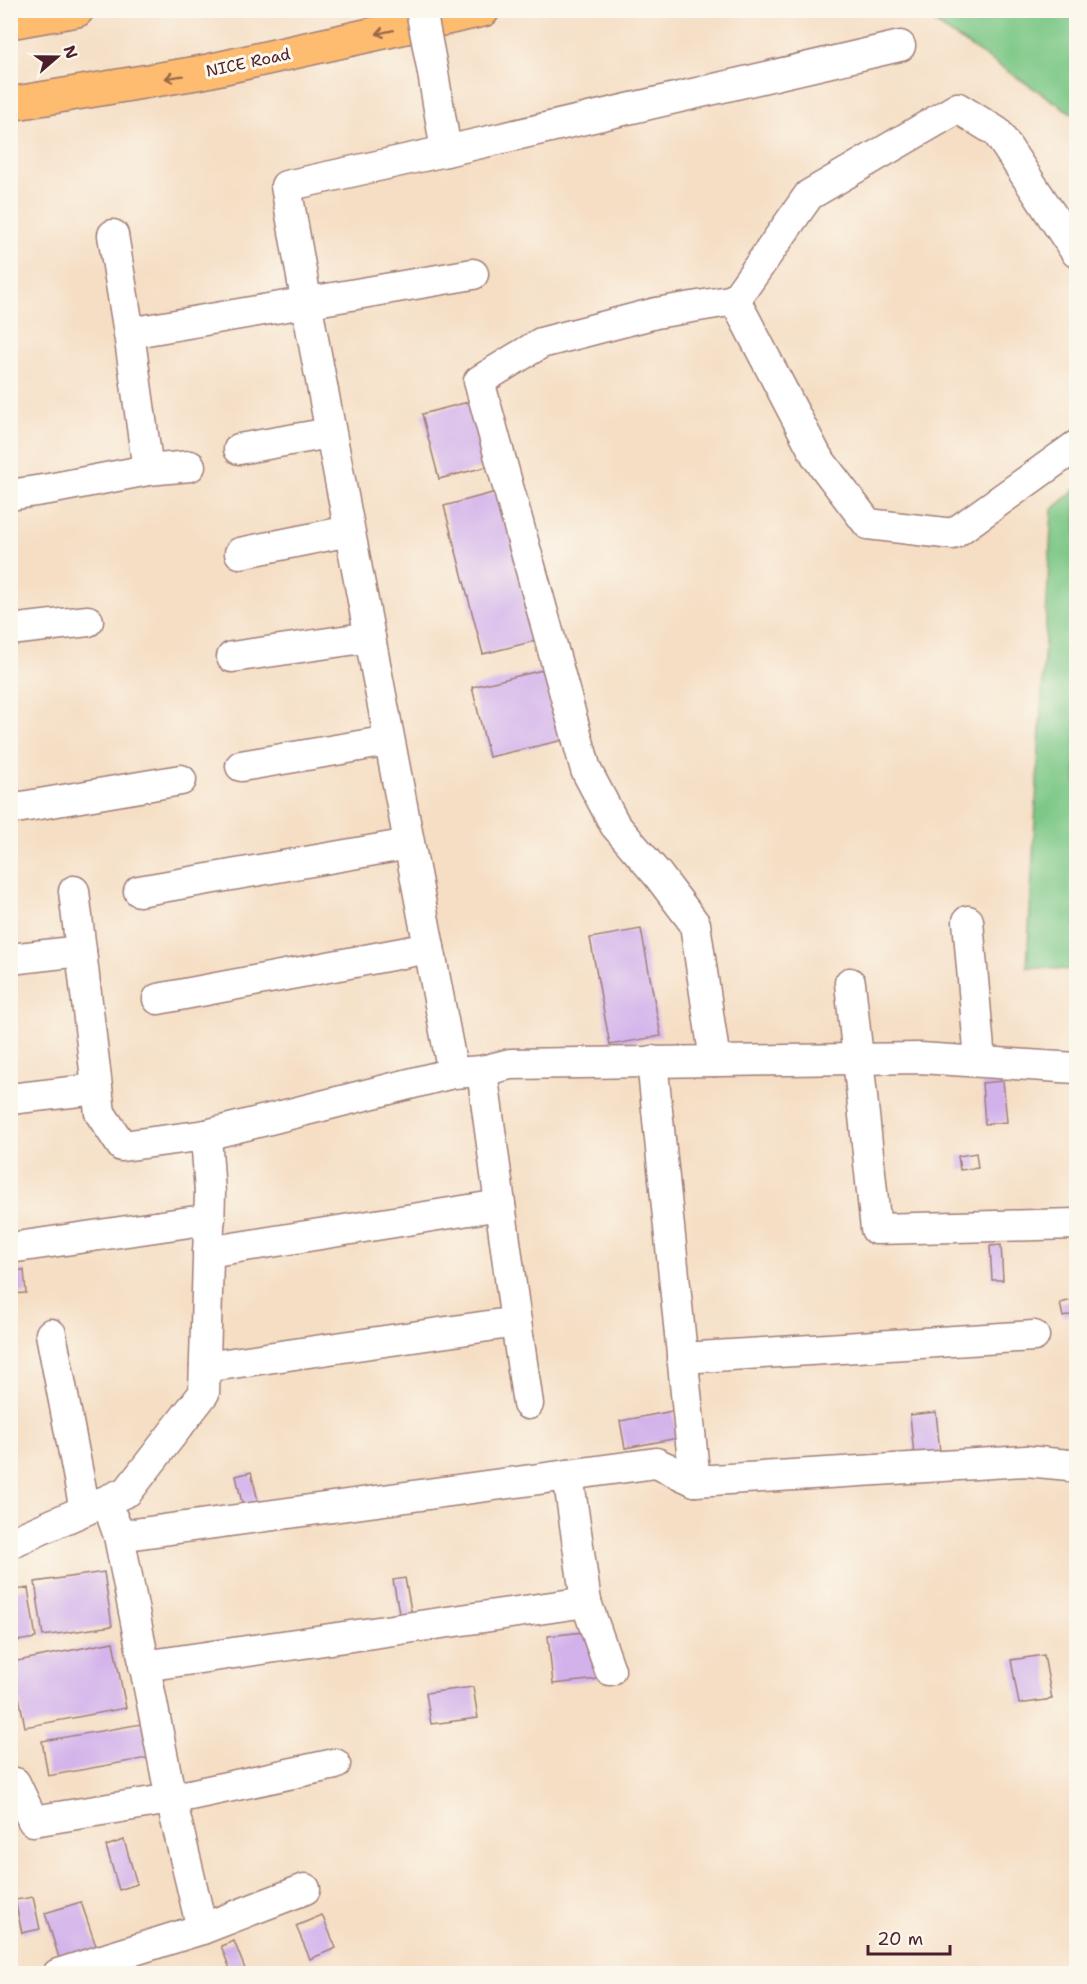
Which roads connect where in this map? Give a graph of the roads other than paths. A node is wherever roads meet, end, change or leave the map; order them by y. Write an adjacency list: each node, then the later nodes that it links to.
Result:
1 (77, 10): 4 (highway)
2 (421, 10): 7 (street, bridge)
3 (483, 10): 6 (highway, NICE Road, one-way to 6)
4 (10, 22)
5 (900, 46): 7 (street)
6 (10, 104)
7 (446, 152): 12 (street)
8 (113, 235): 13 (street)
9 (1077, 252): 11 (street)
10 (474, 274): 12 (street)
11 (735, 300): 15 (street); 41 (street)
12 (306, 304): 13 (street); 14 (street)
13 (129, 333): 18 (street)
14 (330, 433): 16 (street); 20 (street)
15 (1077, 446)
16 (239, 449)
17 (190, 466): 18 (street)
18 (148, 470): 19 (street)
19 (10, 495)
20 (349, 531): 21 (street); 24 (street)
21 (240, 553)
22 (88, 621): 23 (street)
23 (10, 630)
24 (370, 637): 25 (street); 26 (street)
25 (232, 657)
26 (389, 741): 27 (street); 30 (street)
27 (240, 766)
28 (181, 780): 29 (street)
29 (10, 809)
30 (409, 844): 32 (street); 34 (street)
31 (74, 891): 35 (street)
32 (139, 891)
33 (968, 921): 42 (street)
34 (429, 948): 38 (street); 44 (street)
35 (81, 951): 36 (street); 45 (street)
36 (10, 959)
37 (850, 983): 39 (street)
38 (158, 999)
39 (858, 1058): 41 (street); 42 (street); 50 (street)
40 (652, 1061): 41 (street); 44 (street); 56 (street)
41 (715, 1061)
42 (980, 1061): 43 (street)
43 (1077, 1068)
44 (468, 1072): 47 (street); 48 (street)
45 (97, 1089): 46 (street); 47 (street)
46 (10, 1099)
47 (206, 1135): 49 (street)
48 (500, 1205): 52 (street); 53 (street)
49 (210, 1219): 51 (street); 52 (street)
50 (1077, 1224)
51 (10, 1248)
52 (208, 1252): 57 (street)
53 (516, 1322): 57 (street); 58 (street)
54 (51, 1334): 62 (street)
55 (1034, 1336): 56 (street)
56 (682, 1358): 61 (street)
57 (205, 1367): 62 (street)
58 (528, 1404)
59 (1077, 1469): 61 (street)
60 (568, 1475): 61 (street); 63 (street); 65 (street)
61 (695, 1481)
62 (96, 1505): 63 (street); 64 (street)
63 (119, 1536): 66 (street)
64 (10, 1543)
65 (586, 1602): 66 (street); 67 (street)
66 (144, 1666): 70 (street)
67 (610, 1670)
68 (335, 1764): 70 (street)
69 (10, 1782): 70 (street)
70 (171, 1799): 72 (street)
71 (305, 1889): 72 (street)
72 (202, 1929): 73 (street)
73 (112, 1966): 74 (street)
74 (58, 1974)

